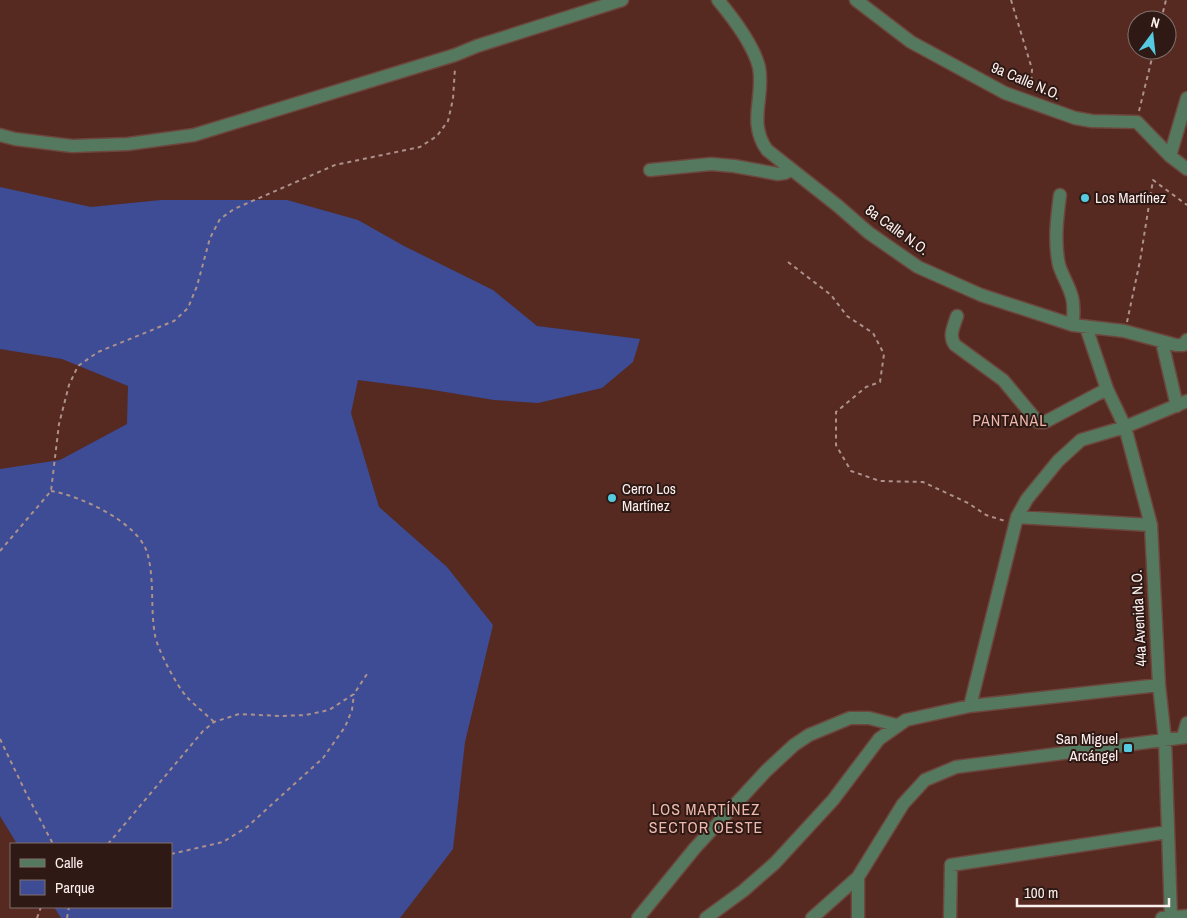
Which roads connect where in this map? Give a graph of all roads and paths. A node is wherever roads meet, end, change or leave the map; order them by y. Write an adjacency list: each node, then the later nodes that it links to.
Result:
1 (622, 0): 5 (street)
2 (718, 0): 14 (street, 8a Calle N.O.)
3 (856, 0): 8 (street, 9a Calle N.O.)
4 (1011, 0): 8 (path)
5 (455, 55): 10 (street); 27 (path)
6 (1152, 60): 9 (path)
7 (1187, 98): 11 (street)
8 (1029, 102): 9 (street, 9a Calle N.O.)
9 (1136, 122): 11 (street)
10 (0, 135)
11 (1170, 156): 12 (street)
12 (1187, 169)
13 (650, 170): 14 (street)
14 (790, 170): 19 (street, 8a Calle N.O.)
15 (1060, 195): 19 (street)
16 (1187, 205): 21 (path)
17 (788, 262): 28 (path)
18 (957, 316): 24 (street)
19 (1073, 325): 20 (street, 8a Calle N.O.)
20 (1086, 327): 21 (street, 8a Calle N.O.); 24 (street, 44a Avenida N.O.)
21 (1124, 331): 22 (street, 8a Calle N.O.)
22 (1162, 342): 23 (street, 8a Calle N.O.); 25 (street)
23 (1185, 343)
24 (1107, 389): 26 (street, 44a Avenida N.O.)
25 (1182, 404): 26 (street)
26 (1125, 427): 28 (street); 29 (street, 44a Avenida N.O.)
27 (51, 491): 30 (path); 35 (path)
28 (1016, 520): 29 (street); 34 (street)
29 (1151, 525): 32 (street, 44a Avenida N.O.)
30 (0, 551)
31 (367, 674): 33 (path)
32 (1159, 685): 34 (street); 40 (street, 44a Avenida N.O.)
33 (354, 694): 35 (path); 44 (path)
34 (970, 706): 37 (street)
35 (214, 722): 43 (path)
36 (1187, 723): 38 (street)
37 (896, 725): 47 (street); 48 (street)
38 (1185, 737): 40 (street)
39 (0, 739): 42 (path)
40 (1165, 740): 41 (street, 44a Avenida N.O.); 45 (street)
41 (1168, 832): 51 (street); 52 (street, 44a Avenida N.O.)
42 (52, 843)
43 (109, 843)
44 (172, 854)
45 (858, 877): 49 (street); 50 (street)
46 (1187, 916): 52 (street)
47 (638, 918)
48 (706, 918)
49 (812, 918)
50 (858, 918)
51 (950, 918)
52 (1168, 918)

